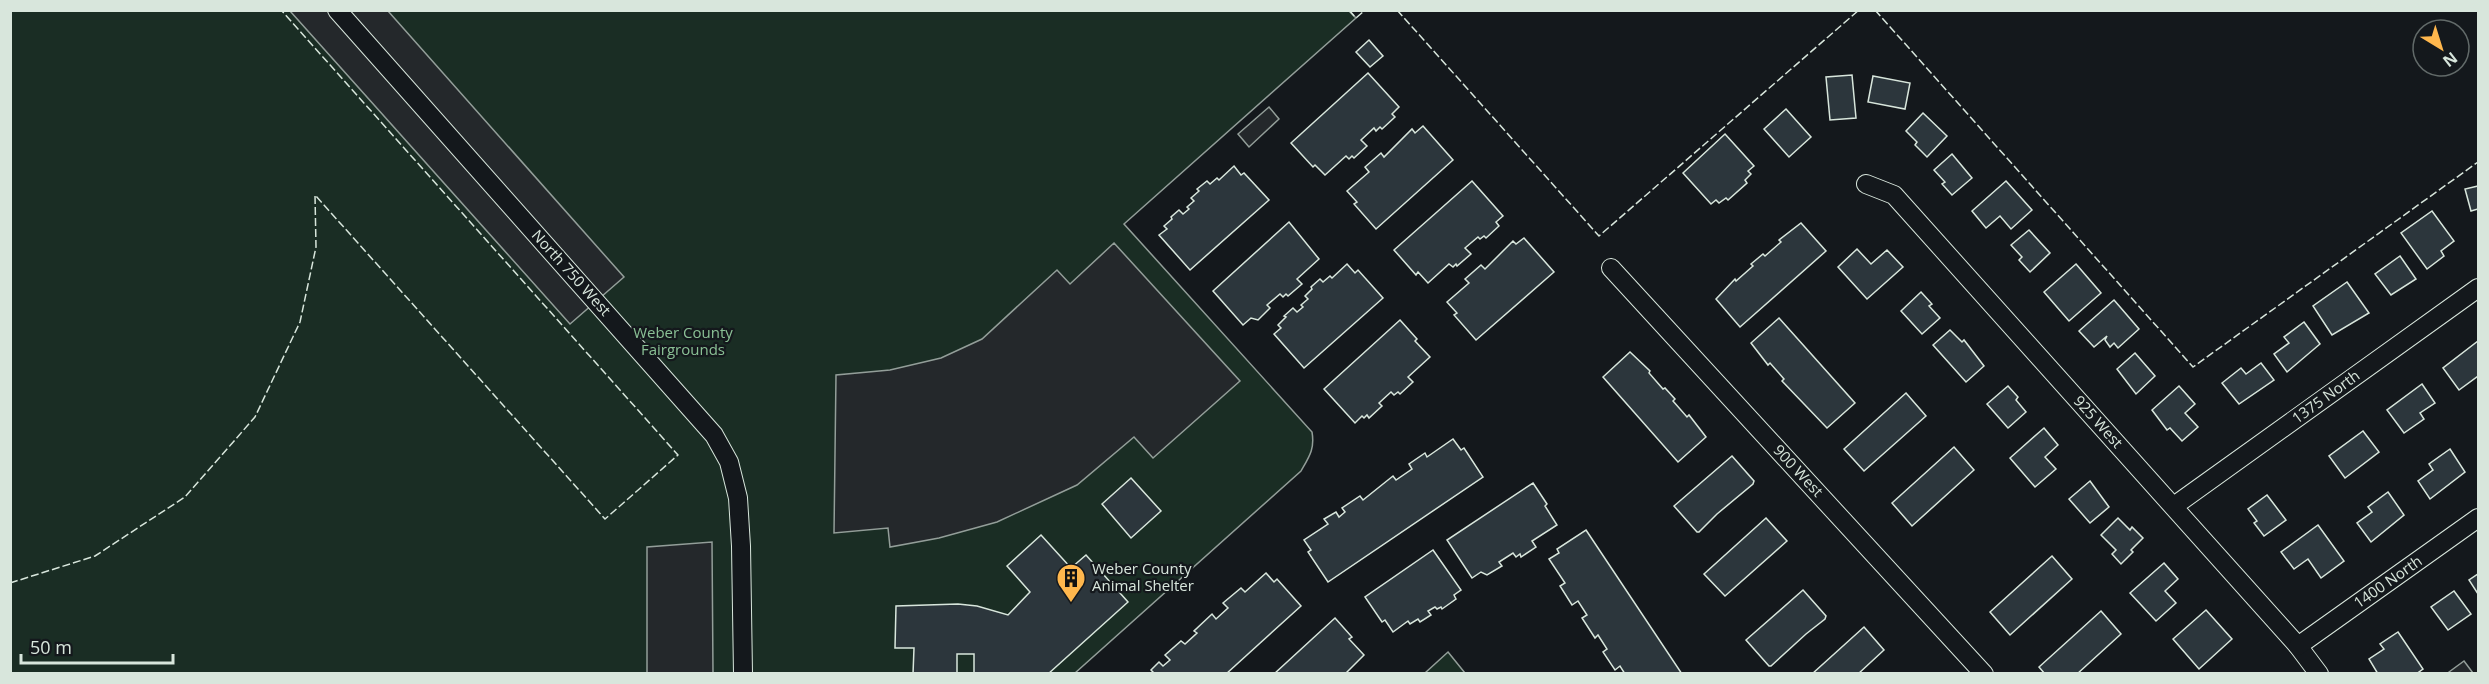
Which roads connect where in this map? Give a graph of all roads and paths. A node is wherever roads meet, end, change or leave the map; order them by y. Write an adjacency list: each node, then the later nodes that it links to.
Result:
1 (337, 10): 8 (street, North 750 West)
2 (1866, 184): 5 (street, 925 West)
3 (1611, 268): 9 (street, 900 West)
4 (2478, 288): 5 (street, 1375 North)
5 (2174, 506): 7 (street, 925 West)
6 (2478, 518): 7 (street, 1400 North)
7 (2298, 646): 10 (street, 925 West)
8 (743, 674)
9 (1984, 674)
10 (2319, 674)

